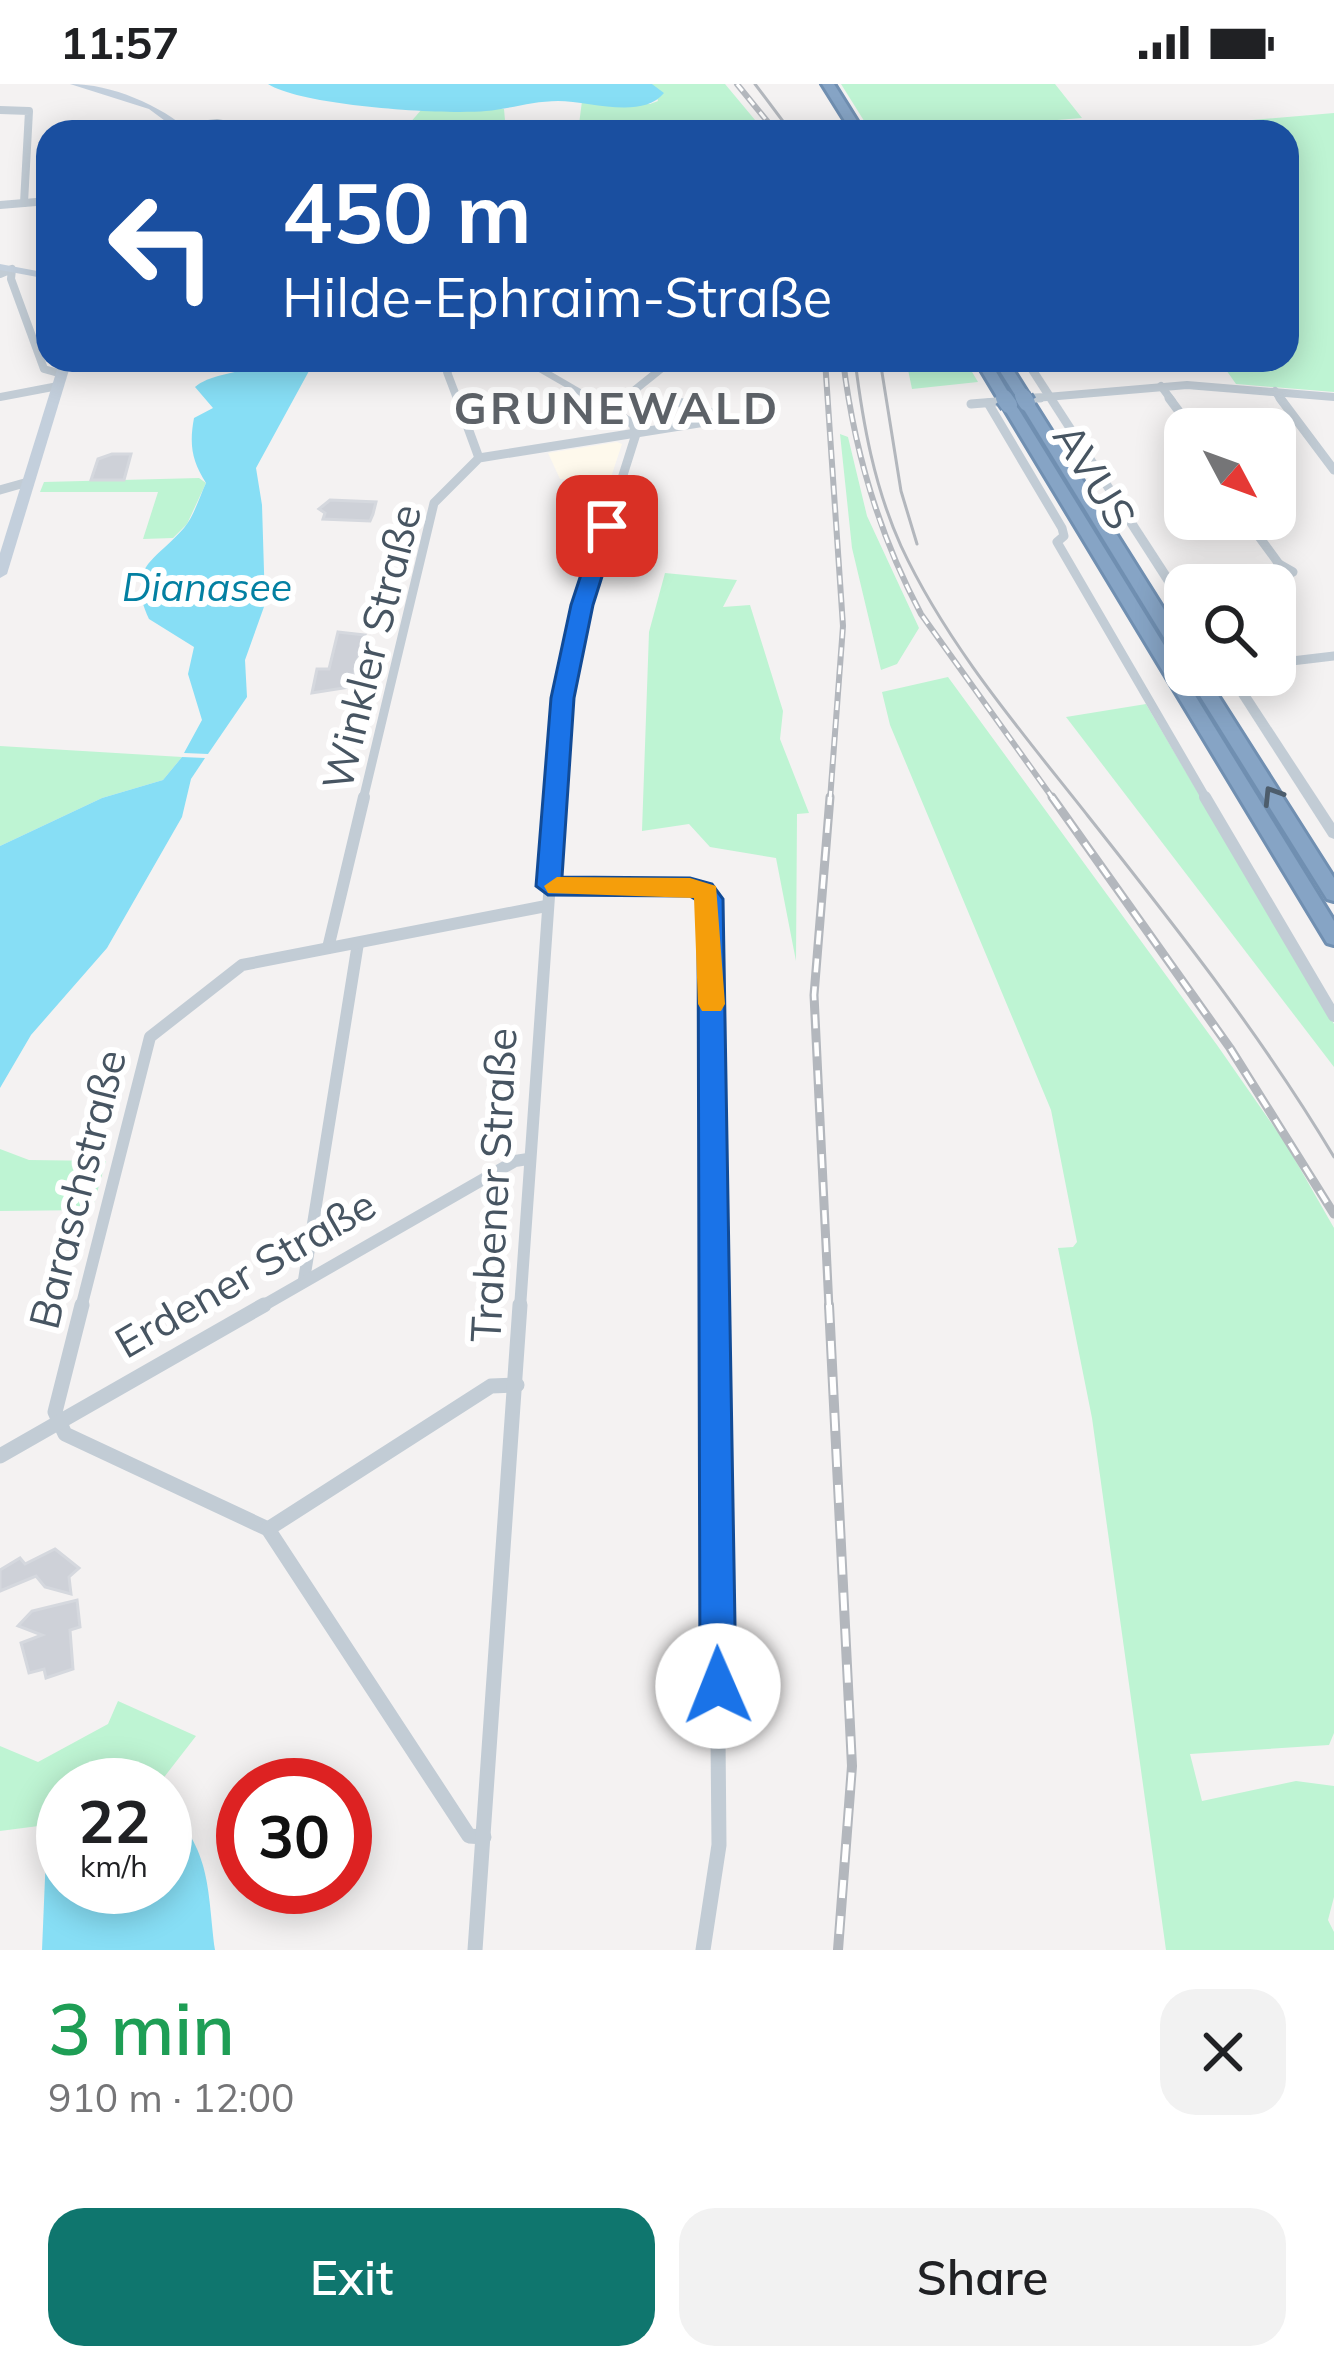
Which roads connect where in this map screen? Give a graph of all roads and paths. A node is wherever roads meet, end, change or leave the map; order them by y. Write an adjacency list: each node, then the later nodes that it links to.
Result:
1 (75, 84): 5 (main road)
2 (814, 84): 6 (highway)
3 (828, 84): 7 (highway)
4 (0, 110): 9 (street)
5 (170, 120)
6 (836, 120)
7 (850, 120)
8 (36, 202): 9 (street)
9 (24, 203): 10 (street)
10 (0, 205)
11 (4, 270): 12 (main road); 13 (street)
12 (36, 274)
13 (36, 348)
14 (447, 372): 33 (street)
15 (545, 372): 29 (street)
16 (657, 372): 26 (street)
17 (992, 372): 25 (highway, AVUS)
18 (1005, 372): 25 (highway, AVUS)
19 (1023, 372): 25 (street)
20 (62, 373): 24 (street); 35 (main road)
21 (1161, 386): 22 (street); 25 (street); 30 (street)
22 (1275, 391): 23 (street); 34 (street)
23 (1334, 397)
24 (0, 398)
25 (1016, 400): 27 (street); 40 (street); 41 (highway, AVUS); 50 (highway, AVUS); 53 (street)
26 (620, 401): 28 (street); 29 (street)
27 (971, 404)
28 (699, 405): 31 (street); 31 (street)
29 (605, 406): 32 (street)
30 (1177, 408)
31 (694, 424): 32 (street)
32 (636, 434): 33 (street); 47 (street, Trabener Straße)
33 (479, 458): 52 (street, Winkler Straße)
34 (1334, 470)
35 (26, 487): 36 (street); 39 (main road)
36 (0, 494)
37 (1261, 540): 38 (street)
38 (1279, 564)
39 (0, 574)
40 (1164, 575)
41 (1164, 625)
42 (1334, 656): 43 (street)
43 (1296, 661)
44 (1209, 696): 48 (highway, one-way to 44)
45 (1245, 696): 46 (street)
46 (1334, 834)
47 (548, 886): 49 (street, Trabener Straße); 62 (street)
48 (1334, 894)
49 (546, 907): 51 (street, Baraschstraße); 54 (street, Trabener Straße)
50 (1334, 938)
51 (358, 943): 52 (street, Baraschstraße); 55 (street)
52 (328, 948): 57 (street, Baraschstraße)
53 (1334, 1016)
54 (528, 1160): 55 (street, Erdener Straße); 56 (street, Trabener Straße)
55 (304, 1280): 57 (street, Erdener Straße)
56 (517, 1385): 59 (street); 60 (street, Trabener Straße)
57 (57, 1423): 58 (street, Erdener Straße); 59 (street)
58 (0, 1456)
59 (268, 1529): 60 (street)
60 (484, 1837): 61 (street, Trabener Straße)
61 (475, 1950)
62 (703, 1950)

